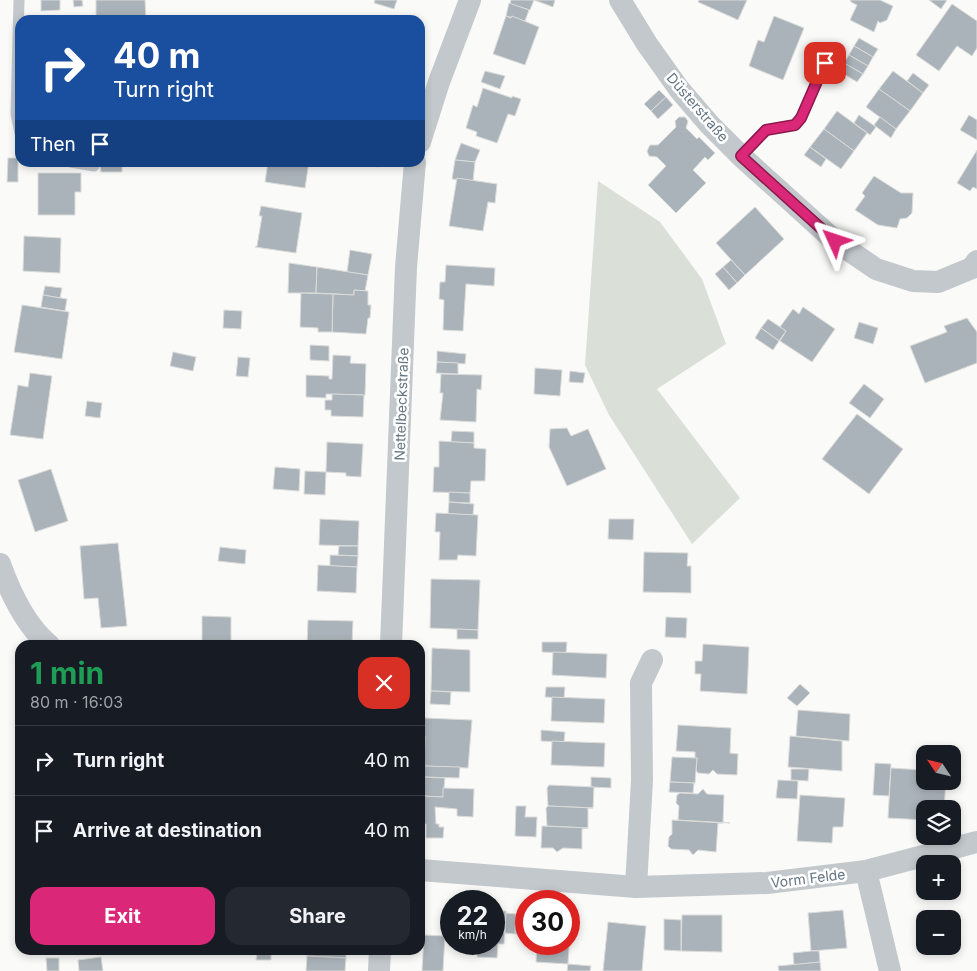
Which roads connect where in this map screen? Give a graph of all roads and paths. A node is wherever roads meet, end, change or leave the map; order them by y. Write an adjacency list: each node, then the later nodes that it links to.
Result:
1 (19, 0): 4 (lane)
2 (470, 0): 6 (street)
3 (620, 0): 7 (street, Düsterstraße)
4 (19, 15)
5 (825, 63): 7 (lane)
6 (425, 126)
7 (741, 156): 9 (street, Düsterstraße)
8 (415, 167): 12 (street, Nettelbeckstraße)
9 (975, 267)
10 (0, 564): 11 (street)
11 (44, 640)
12 (391, 640)
13 (652, 660): 17 (street)
14 (977, 842): 16 (street, Vorm Felde)
15 (425, 870): 17 (street, Vorm Felde)
16 (866, 871): 17 (street, Vorm Felde); 20 (street)
17 (636, 887)
18 (380, 955): 19 (street)
19 (379, 971)
20 (890, 971)

